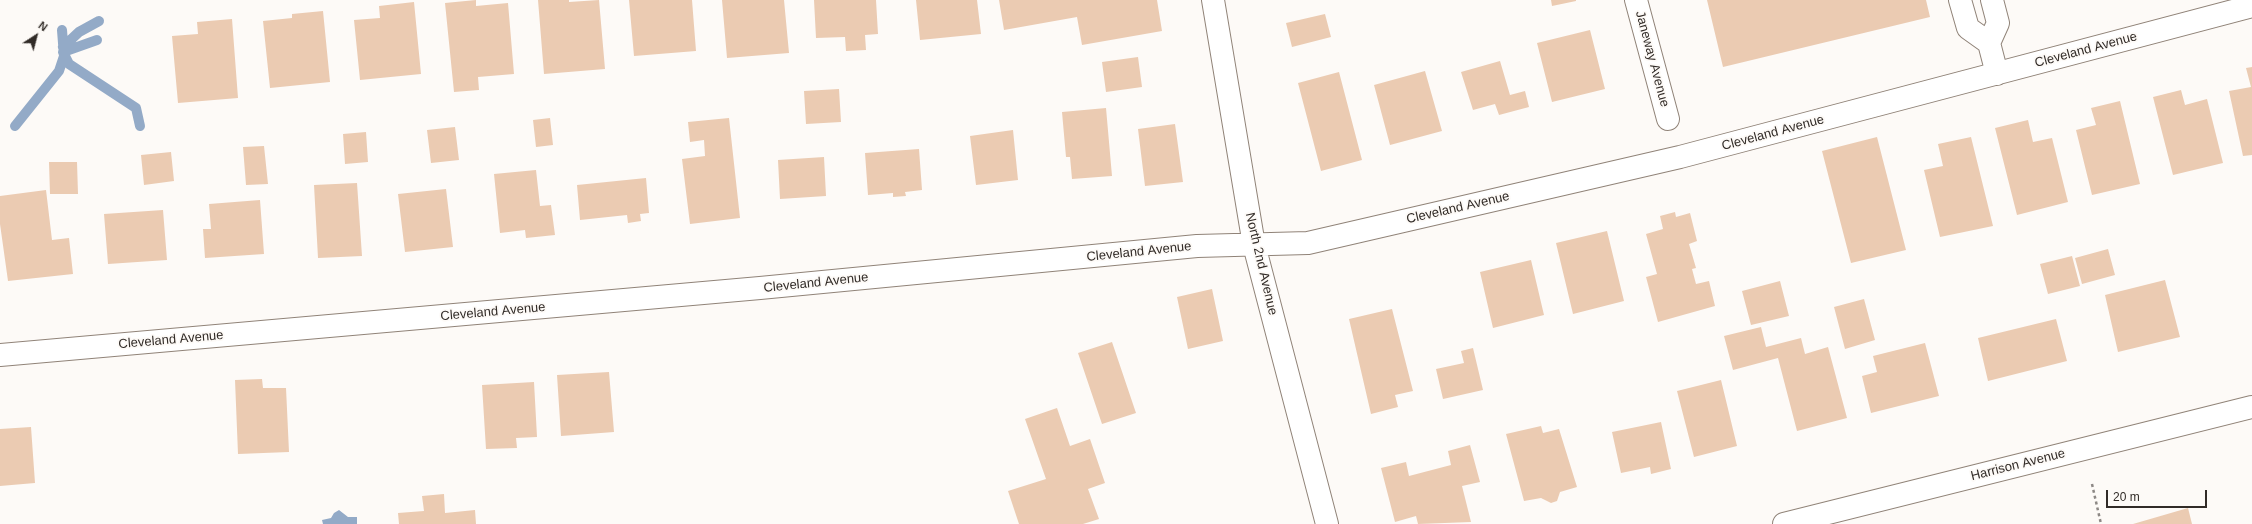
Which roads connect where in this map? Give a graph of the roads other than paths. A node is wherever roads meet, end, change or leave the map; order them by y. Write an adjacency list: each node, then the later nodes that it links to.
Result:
1 (1213, 0): 9 (street, North 2nd Avenue)
2 (1636, 0): 8 (street, Janeway Avenue)
3 (1960, 0): 6 (street)
4 (1992, 0): 6 (street)
5 (2252, 6): 7 (street, Cleveland Avenue)
6 (1989, 43): 7 (street)
7 (1997, 74): 9 (street, Cleveland Avenue)
8 (1668, 119)
9 (1254, 245): 10 (street, Cleveland Avenue); 12 (street, North 2nd Avenue)
10 (0, 355)
11 (2252, 408): 13 (street, Harrison Avenue)
12 (1327, 524)
13 (1784, 524)

